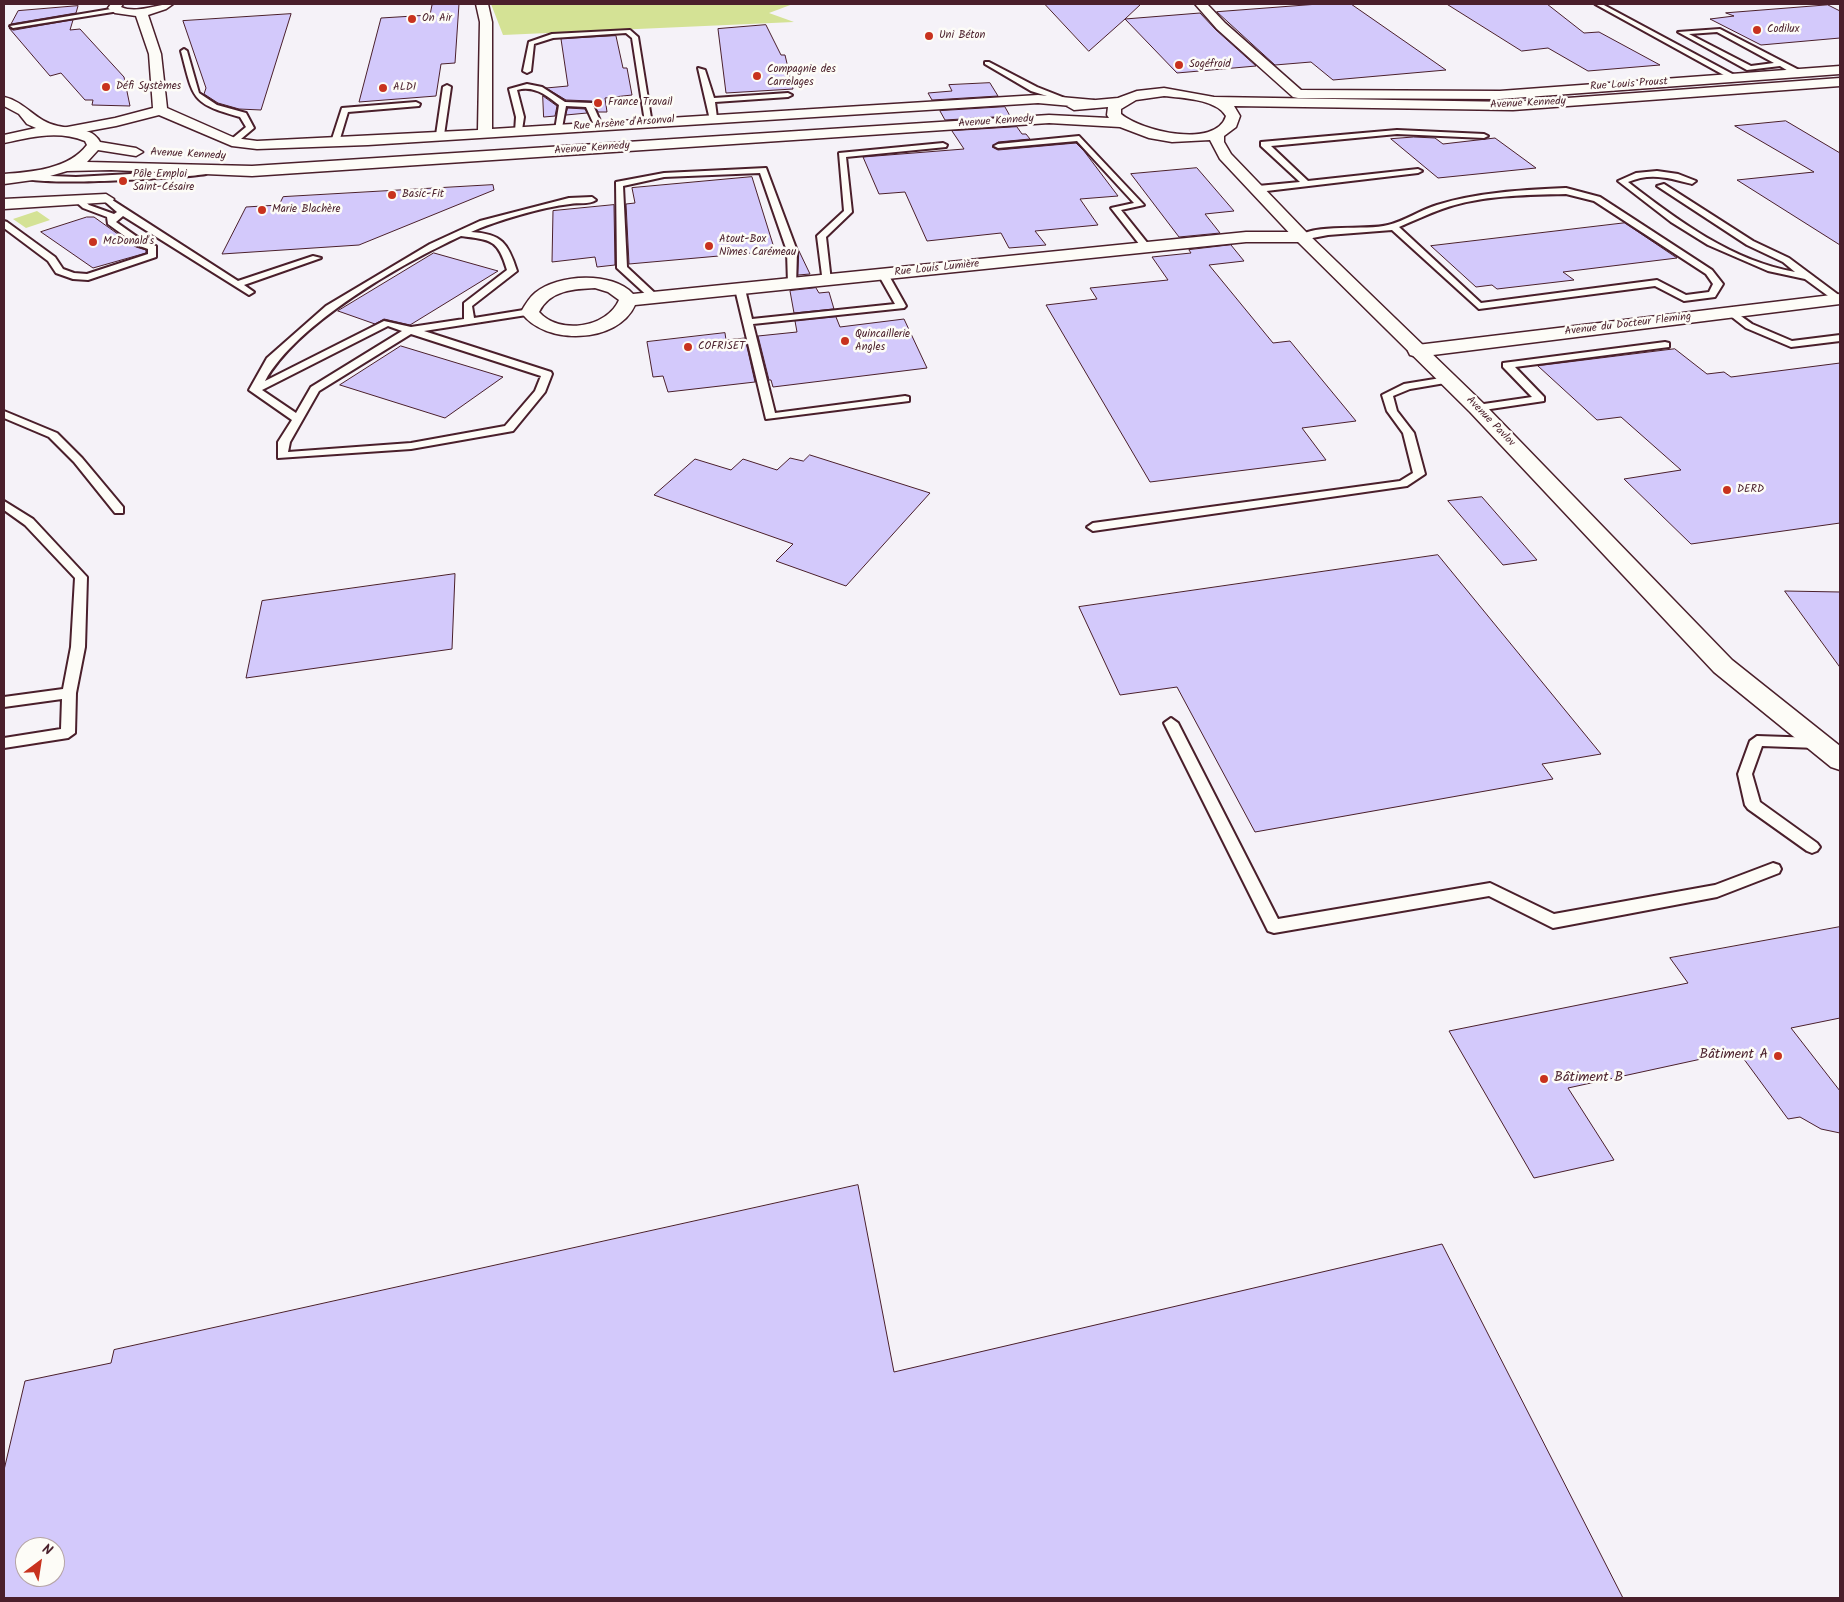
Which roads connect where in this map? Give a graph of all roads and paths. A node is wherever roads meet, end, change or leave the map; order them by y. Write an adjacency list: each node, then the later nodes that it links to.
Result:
1 (167, 4): 6 (street)
2 (482, 4): 43 (street)
3 (1201, 4): 20 (street)
4 (1598, 4): 15 (lane)
5 (116, 7): 6 (street); 7 (lane)
6 (141, 12): 32 (street)
7 (13, 26)
8 (184, 51): 49 (lane)
9 (987, 63): 16 (lane)
10 (1781, 64): 10 (lane); 14 (lane)
11 (701, 70): 22 (lane)
12 (1840, 70): 14 (street, Rue Louis Proust)
13 (526, 71): 36 (lane)
14 (1798, 73): 15 (street, Rue Louis Proust)
15 (1734, 77): 20 (street, Rue Louis Proust)
16 (1012, 79): 23 (lane); 24 (lane)
17 (1840, 82): 31 (street, Avenue Kennedy)
18 (447, 87): 45 (lane)
19 (1840, 92): 34 (street, Avenue Kennedy)
20 (1298, 94): 31 (street)
21 (788, 95): 22 (lane)
22 (710, 100): 33 (lane)
23 (1010, 100): 24 (street, Rue Arsène d'Arsonval); 33 (street, Rue Arsène d'Arsonval)
24 (1066, 100): 30 (street, Rue Arsène d'Arsonval)
25 (4, 101): 42 (street)
26 (1216, 101): 27 (street, Avenue Kennedy); 31 (street, Avenue Kennedy); 34 (street)
27 (1120, 102): 30 (street, Avenue Kennedy); 37 (street)
28 (416, 104): 50 (lane)
29 (563, 104): 39 (lane); 40 (lane); 41 (lane)
30 (1094, 104): 48 (street, Avenue Kennedy)
31 (1288, 104)
32 (160, 110): 35 (street); 49 (street, Rue Arsène d'Arsonval)
33 (713, 118): 36 (street, Rue Arsène d'Arsonval)
34 (1233, 118): 44 (street)
35 (116, 122): 42 (street); 48 (street)
36 (649, 122): 39 (street, Rue Arsène d'Arsonval)
37 (1119, 122): 47 (street); 55 (street, Avenue Kennedy)
38 (6, 125): 42 (street, Avenue Kennedy)
39 (598, 125): 40 (street, Rue Arsène d'Arsonval)
40 (558, 128): 41 (street, Rue Arsène d'Arsonval)
41 (518, 130): 43 (street, Rue Arsène d'Arsonval)
42 (62, 131): 48 (street, Avenue Kennedy)
43 (485, 132): 45 (street, Rue Arsène d'Arsonval)
44 (1217, 133): 47 (street); 53 (street, Avenue Pavlov)
45 (440, 135): 50 (street, Rue Arsène d'Arsonval)
46 (1484, 136): 60 (lane)
47 (1179, 138): 53 (street, Avenue Pavlov)
48 (93, 142): 54 (street, Avenue Kennedy)
49 (232, 142): 50 (street, Rue Arsène d'Arsonval)
50 (335, 142)
51 (943, 145): 79 (lane)
52 (998, 146): 75 (lane)
53 (1225, 156): 62 (street, Avenue Pavlov)
54 (64, 168): 55 (street, Avenue Kennedy); 57 (street, Avenue Kennedy)
55 (218, 171): 57 (lane)
56 (1418, 171): 60 (lane)
57 (25, 177): 58 (street, Avenue Kennedy)
58 (4, 179)
59 (1692, 181): 78 (lane)
60 (1307, 184): 62 (lane)
61 (1661, 186): 78 (lane)
62 (1258, 189): 68 (street, Avenue Pavlov)
63 (106, 199): 65 (street); 67 (lane)
64 (592, 200): 72 (lane)
65 (80, 201): 66 (street); 69 (lane)
66 (4, 204)
67 (122, 212): 69 (lane); 80 (lane)
68 (1283, 217): 73 (street, Rue Louis Lumière); 74 (street, Avenue Pavlov)
69 (111, 222): 70 (lane)
70 (4, 224)
71 (1394, 226): 71 (lane); 74 (lane)
72 (459, 234): 89 (lane); 96 (lane)
73 (1246, 237): 74 (street, Rue Louis Lumière); 75 (street, Rue Louis Lumière)
74 (1302, 237): 94 (street, Avenue Pavlov)
75 (1146, 247): 77 (street, Rue Louis Lumière)
76 (316, 258): 80 (lane)
77 (883, 274): 79 (street, Rue Louis Lumière); 90 (lane)
78 (1809, 277): 85 (lane)
79 (826, 281): 81 (street, Rue Louis Lumière)
80 (237, 284): 83 (lane)
81 (793, 284): 82 (street, Rue Louis Lumière); 84 (lane)
82 (740, 290): 84 (street, Rue Louis Lumière); 90 (lane)
83 (249, 292)
84 (655, 298): 86 (street, Rue Louis Lumière)
85 (1839, 299): 88 (street, Avenue du Docteur Fleming)
86 (628, 300): 87 (street); 87 (street)
87 (530, 312): 89 (lane)
88 (1731, 312): 92 (lane); 94 (street, Avenue du Docteur Fleming)
89 (469, 320): 91 (lane)
90 (748, 322): 97 (lane)
91 (411, 330): 96 (lane); 100 (lane); 100 (lane)
92 (1840, 338)
93 (1666, 345): 98 (lane)
94 (1417, 352): 95 (street, Avenue Pavlov)
95 (1446, 380): 98 (street, Avenue Pavlov); 103 (lane)
96 (254, 390): 100 (lane)
97 (905, 399)
98 (1477, 408): 107 (street, Avenue Pavlov)
99 (4, 414): 102 (lane)
100 (298, 419)
101 (4, 505): 104 (lane)
102 (119, 510)
103 (1093, 527)
104 (70, 693): 105 (lane); 108 (lane)
105 (4, 702)
106 (1171, 723): 111 (lane)
107 (1829, 742): 109 (street, Avenue Pavlov); 110 (lane)
108 (4, 743)
109 (1840, 760)
110 (1812, 847)
111 (1773, 869)

